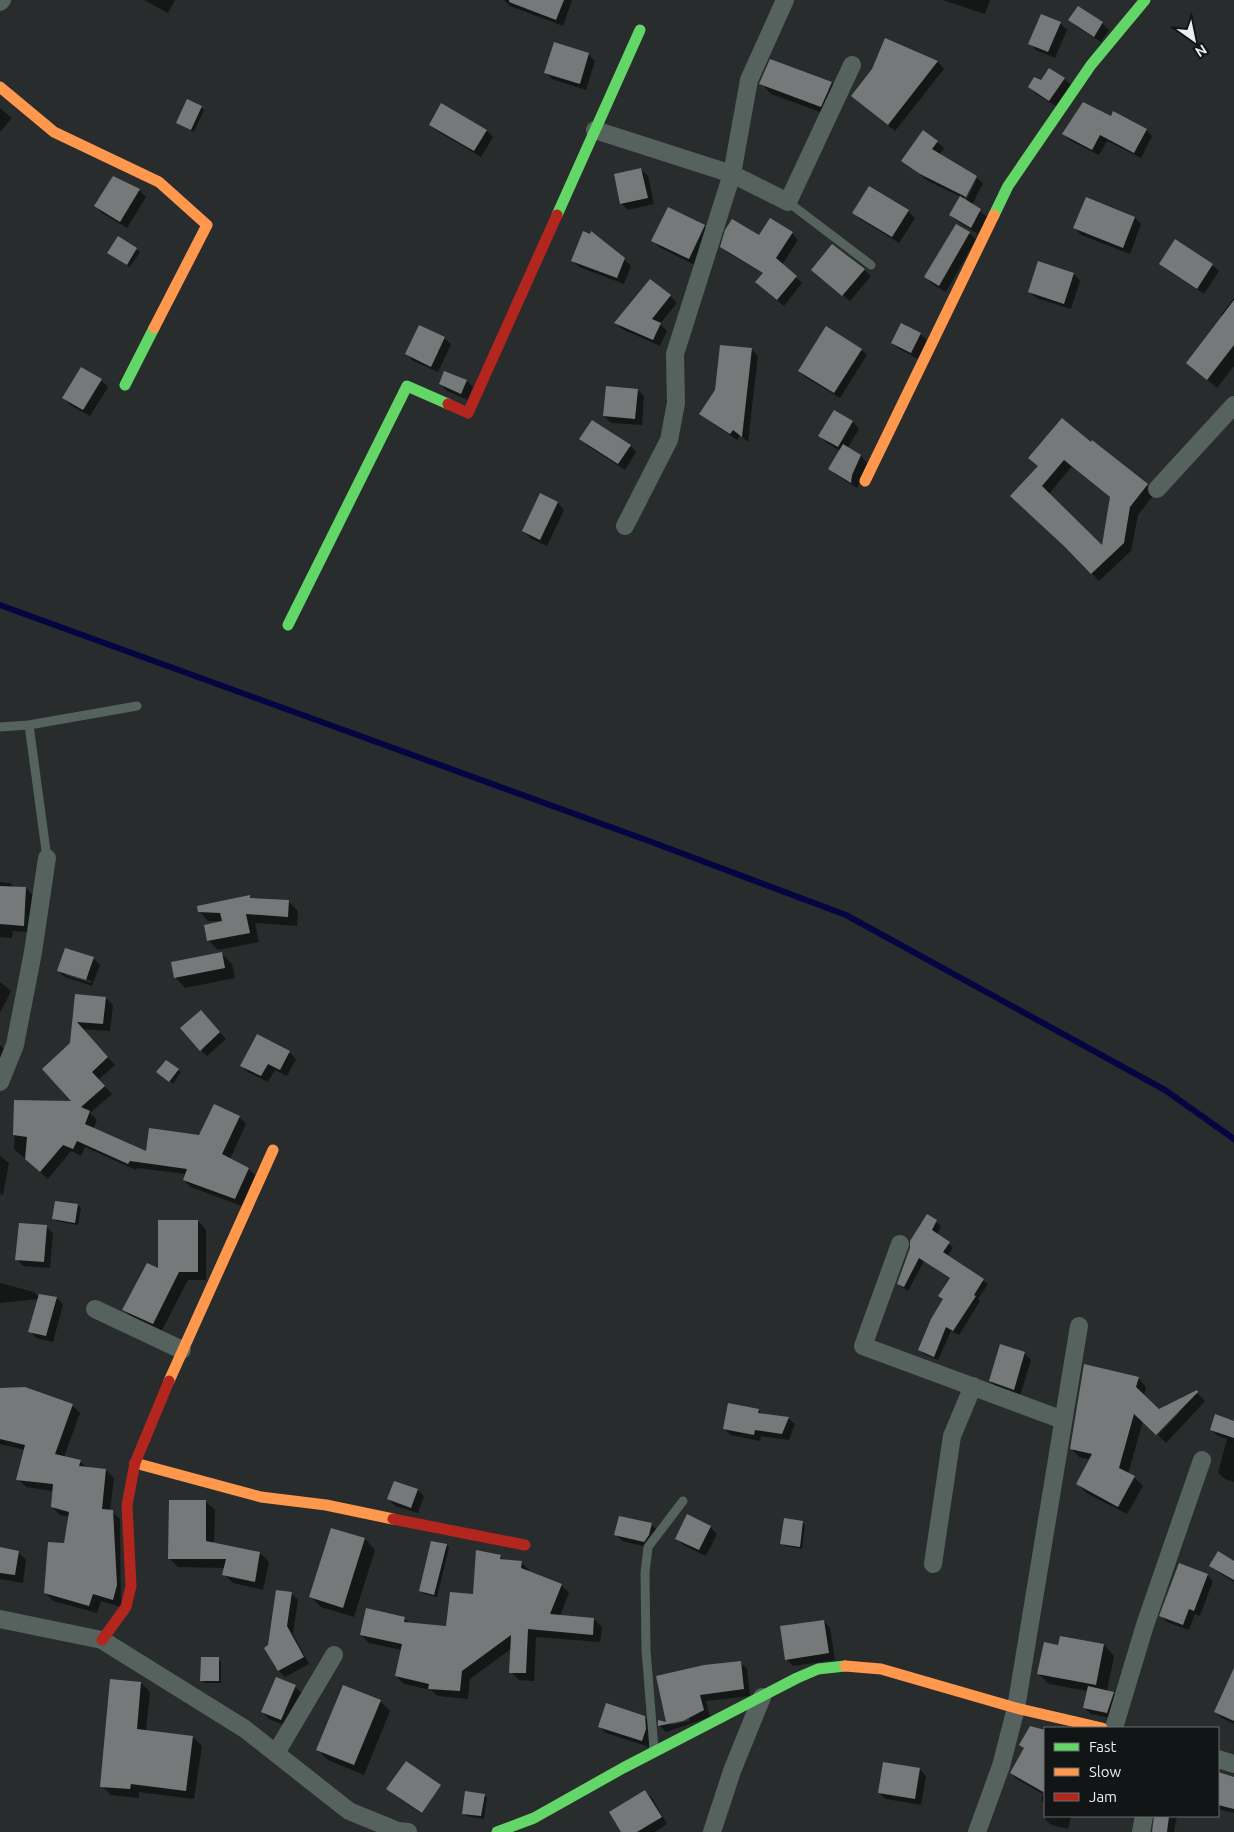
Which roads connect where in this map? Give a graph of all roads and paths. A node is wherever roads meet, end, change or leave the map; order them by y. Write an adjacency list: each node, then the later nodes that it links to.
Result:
1 (785, 0): 7 (street)
2 (1145, 0): 12 (street)
3 (640, 30): 6 (street)
4 (852, 65): 8 (street)
5 (0, 87): 10 (street)
6 (595, 130): 7 (street); 15 (street)
7 (732, 174): 8 (street); 14 (street)
8 (788, 202): 9 (lane)
9 (871, 264)
10 (125, 385)
11 (1234, 405): 13 (street)
12 (865, 482)
13 (1157, 489)
14 (625, 526)
15 (288, 625)
16 (136, 706): 17 (lane)
17 (29, 725): 18 (lane); 19 (lane)
18 (0, 727)
19 (47, 858): 20 (street)
20 (0, 1082)
21 (273, 1150): 25 (street)
22 (900, 1244): 26 (street)
23 (95, 1309): 25 (street)
24 (1078, 1326): 27 (street)
25 (182, 1350): 29 (street)
26 (972, 1386): 27 (street); 32 (street)
27 (1063, 1420): 37 (street)
28 (1202, 1460): 39 (street)
29 (135, 1463): 31 (street); 34 (street)
30 (683, 1501): 41 (lane)
31 (525, 1545)
32 (933, 1564)
33 (0, 1619): 34 (street)
34 (102, 1640): 40 (street)
35 (334, 1655): 40 (street)
36 (762, 1697): 37 (street); 41 (street); 47 (street)
37 (1016, 1708): 38 (street); 48 (street)
38 (1098, 1727)
39 (1114, 1727)
40 (276, 1753): 45 (street)
41 (654, 1753): 46 (street)
42 (1219, 1759): 43 (street)
43 (1234, 1764)
44 (1144, 1817): 49 (street)
45 (401, 1832)
46 (498, 1832)
47 (712, 1832)
48 (977, 1832)
49 (1141, 1832)

